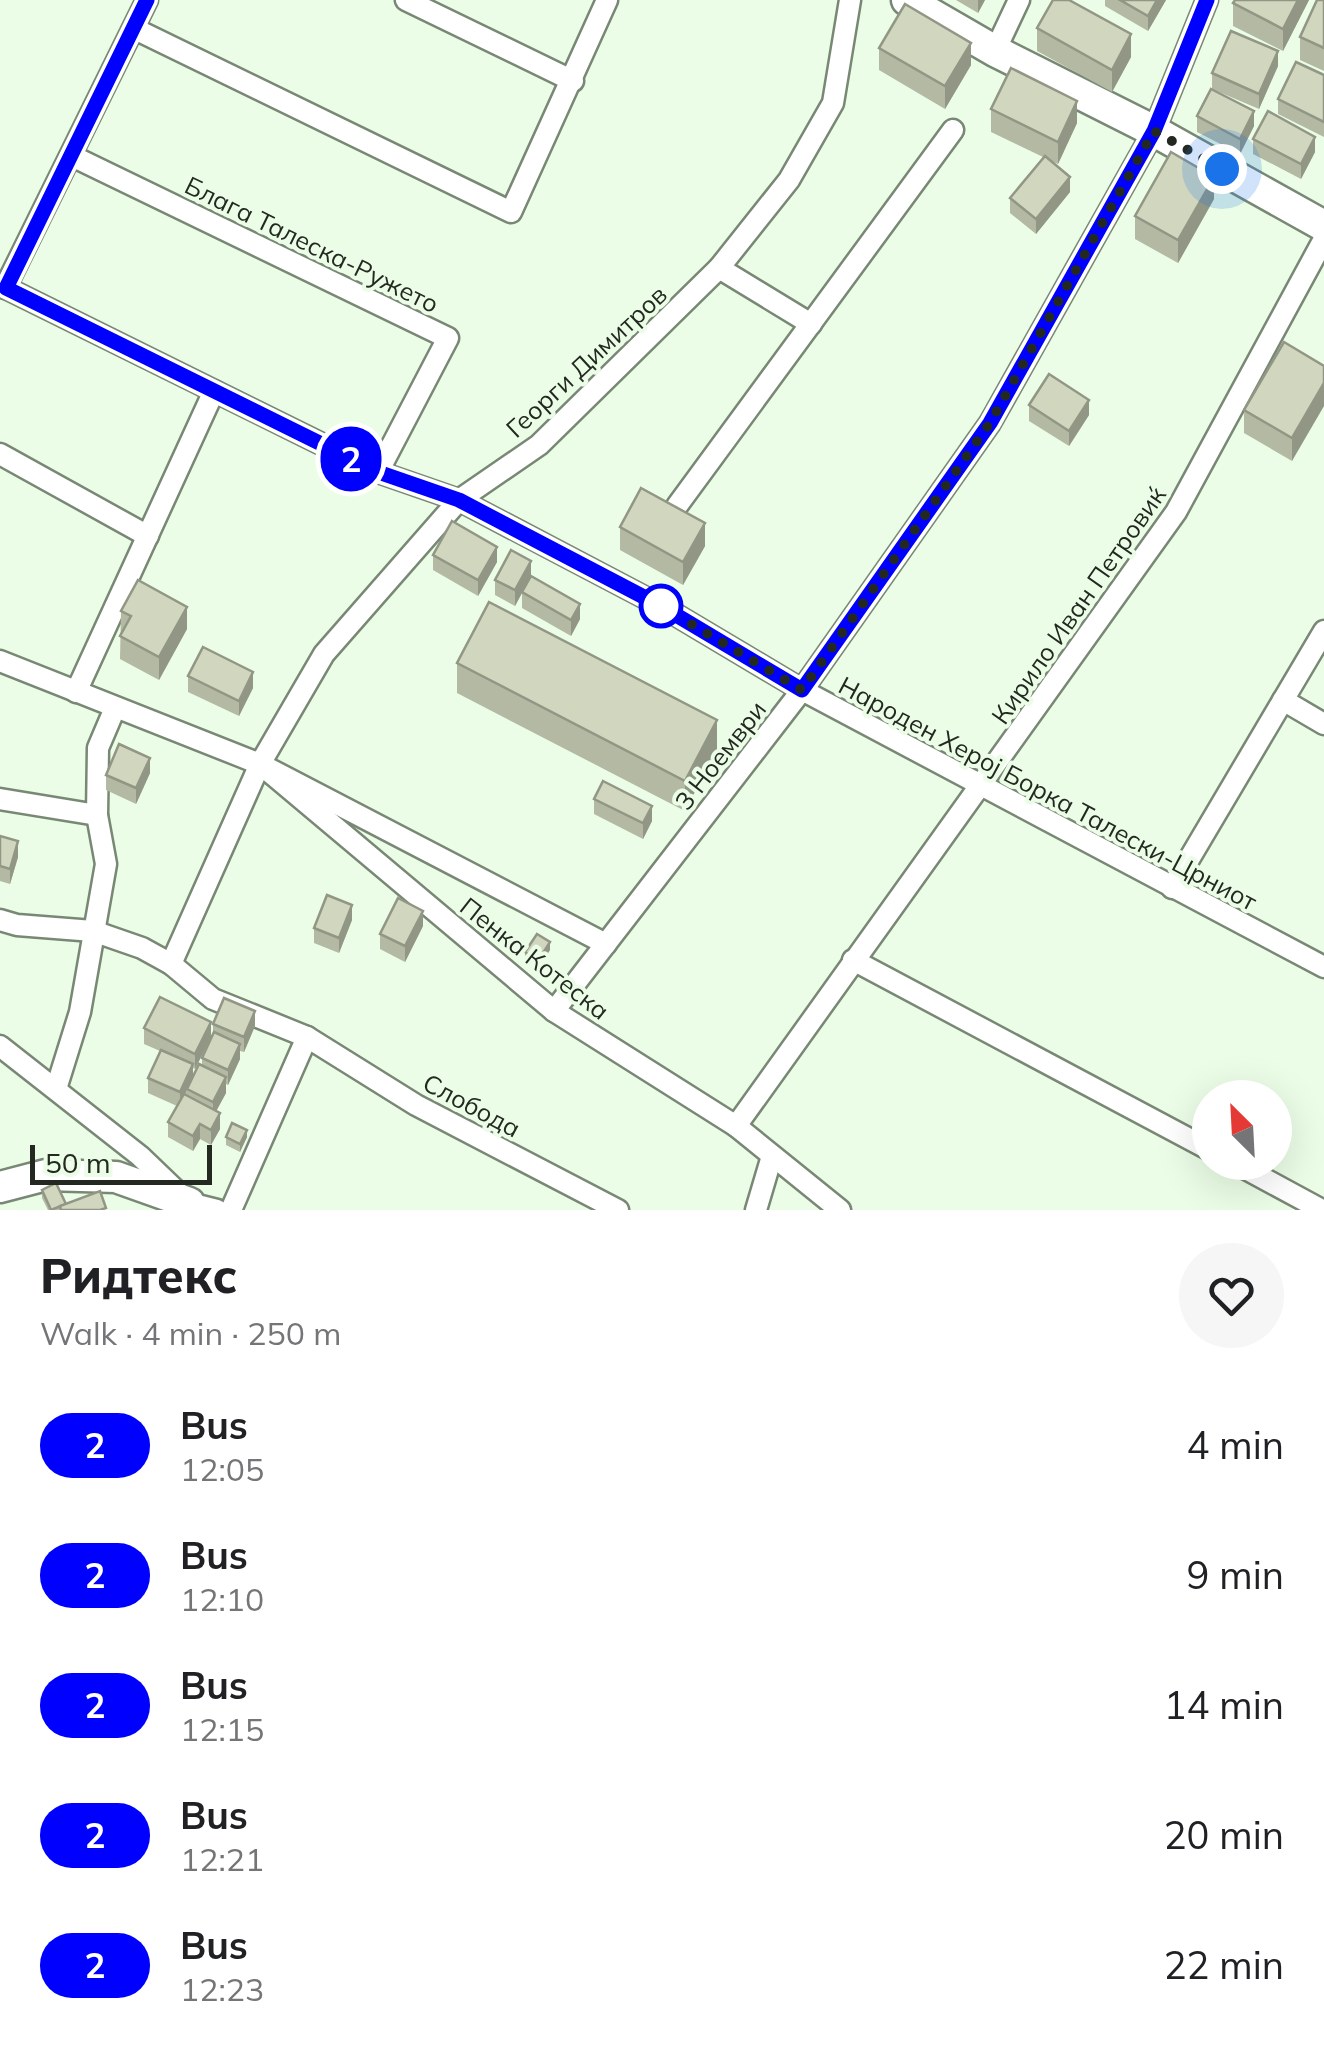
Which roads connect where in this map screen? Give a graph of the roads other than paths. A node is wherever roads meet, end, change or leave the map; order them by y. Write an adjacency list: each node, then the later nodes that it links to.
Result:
1 (148, 0): 8 (street)
2 (406, 0): 10 (street)
3 (607, 0): 10 (street)
4 (850, 0): 16 (street, Георги Димитров)
5 (908, 0): 9 (street)
6 (1019, 0): 9 (street)
7 (1207, 0): 12 (street, 3 Ноември)
8 (134, 30): 10 (street); 13 (street)
9 (995, 51): 12 (street)
10 (572, 81)
11 (953, 130): 18 (street)
12 (1154, 131): 14 (street); 27 (street, 3 Ноември)
13 (72, 156): 17 (street); 21 (street, Блага Талеска-Ружето)
14 (1324, 226)
15 (1324, 239): 33 (street, Кирило Иван Петровиќ)
16 (719, 268): 18 (street); 22 (street, Георги Димитров)
17 (3, 286): 19 (street, Народен Херој Борка Талески-Црниот)
18 (811, 324): 23 (street)
19 (214, 391): 21 (street, Народен Херој Борка Талески-Црниот); 24 (street)
20 (0, 454): 24 (street)
21 (378, 472): 22 (street, Народен Херој Борка Талески-Црниот)
22 (459, 500): 27 (street, Народен Херој Борка Талески-Црниот); 32 (street, Георги Димитров)
23 (677, 506)
24 (148, 536): 28 (street)
25 (1324, 631): 29 (street)
26 (0, 661): 28 (street, Пенка Котеска)
27 (802, 690): 33 (street, Народен Херој Борка Талески-Црниот); 39 (street, 3 Ноември)
28 (76, 692): 30 (street, Пенка Котеска)
29 (1283, 700): 31 (street); 36 (street)
30 (115, 708): 32 (street, Пенка Котеска); 35 (street)
31 (1324, 724)
32 (260, 764): 39 (street, Пенка Котеска); 41 (street); 43 (street, Пенка Котеска)
33 (981, 786): 36 (street, Народен Херој Борка Талески-Црниот); 40 (street, Кирило Иван Петровиќ)
34 (0, 799): 35 (street)
35 (98, 815): 38 (street)
36 (1172, 888): 42 (street, Народен Херој Борка Талески-Црниот)
37 (0, 920): 38 (street, Слобода)
38 (93, 931): 41 (street, Слобода); 46 (street)
39 (606, 944): 43 (street, 3 Ноември)
40 (853, 960): 47 (street, Кирило Иван Петровиќ); 48 (street)
41 (172, 964): 44 (street, Слобода)
42 (1324, 967)
43 (554, 1011): 47 (street, Пенка Котеска)
44 (307, 1037): 53 (street); 54 (street, Слобода)
45 (0, 1046): 46 (street)
46 (56, 1089): 52 (street)
47 (736, 1126): 49 (street, Пенка Котеска)
48 (1192, 1140)
49 (772, 1156): 55 (street); 56 (street, Пенка Котеска)
50 (1266, 1180): 57 (street)
51 (2, 1186): 52 (street)
52 (199, 1208)
53 (231, 1210)
54 (618, 1210)
55 (756, 1210)
56 (840, 1210)
57 (1322, 1210)

